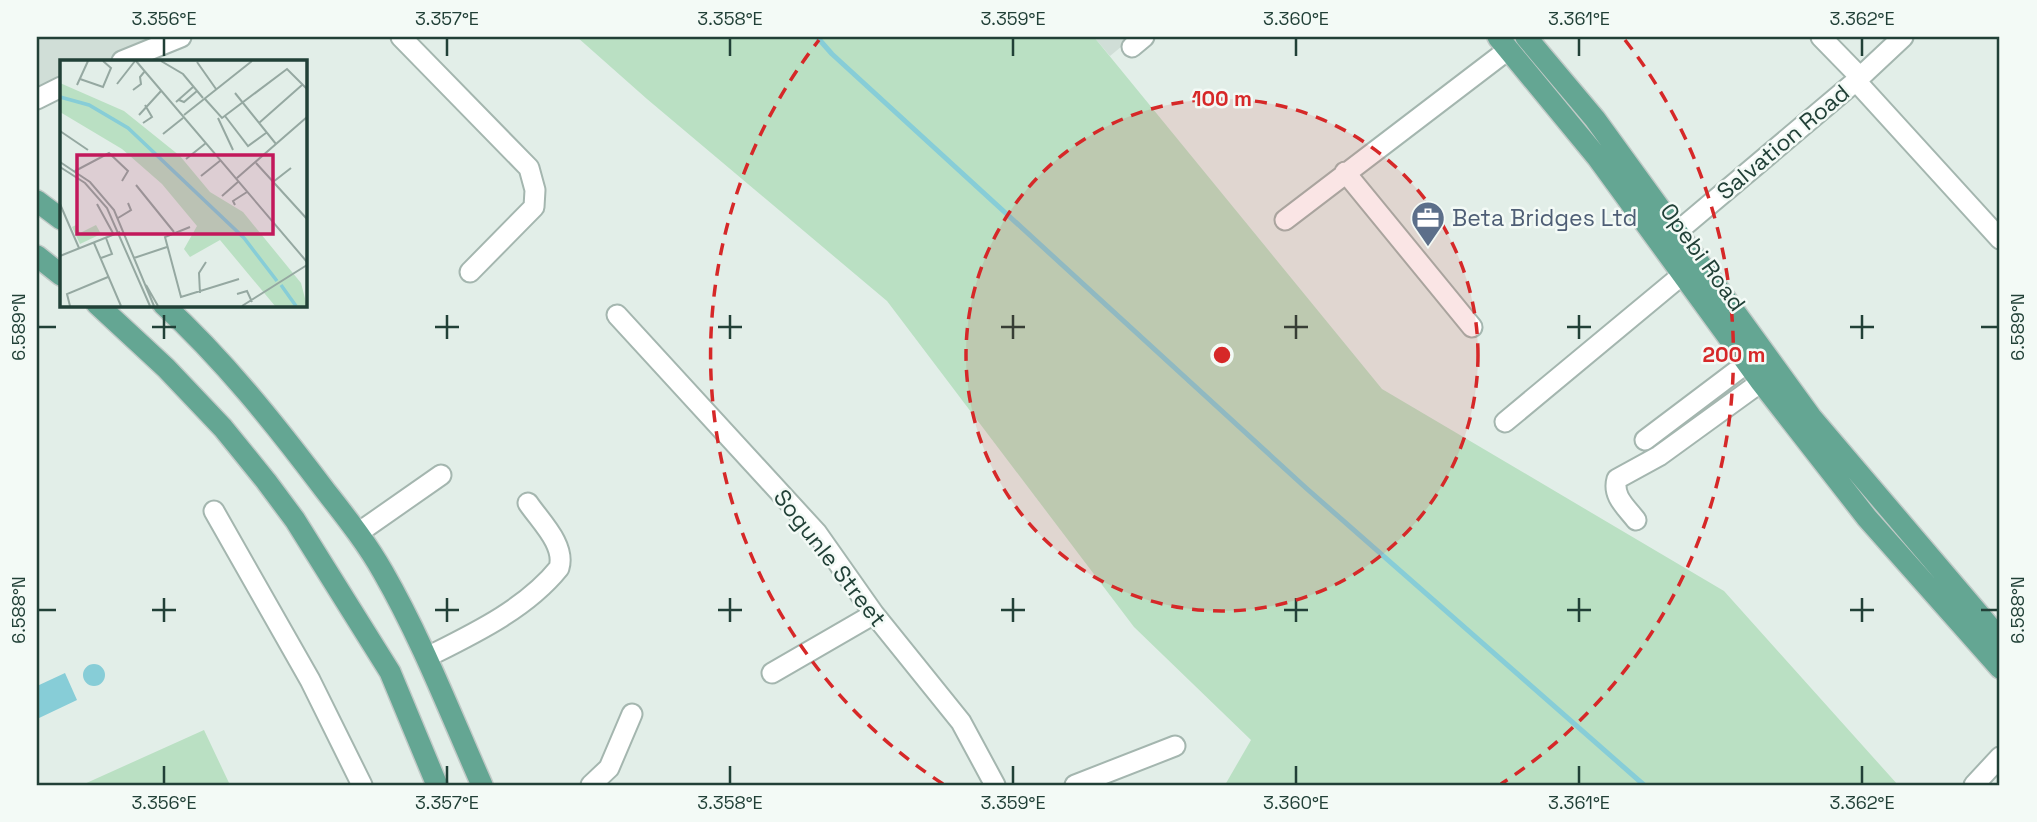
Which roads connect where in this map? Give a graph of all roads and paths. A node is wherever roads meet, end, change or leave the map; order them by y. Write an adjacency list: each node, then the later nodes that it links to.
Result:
1 (181, 37): 6 (street)
2 (401, 37): 17 (street)
3 (1821, 37): 7 (street)
4 (1903, 37): 7 (street, Salvation Road)
5 (1511, 41): 10 (street); 14 (main road, Opebi Road)
6 (124, 60)
7 (1858, 79): 14 (street, Salvation Road); 15 (street)
8 (60, 88): 9 (street)
9 (37, 99)
10 (1345, 172): 13 (street); 23 (street)
11 (37, 201): 12 (main road)
12 (60, 218)
13 (1285, 220)
14 (1668, 238): 19 (main road, Opebi Road); 34 (main road, Opebi Road)
15 (2000, 239)
16 (37, 256): 18 (main road)
17 (470, 272)
18 (60, 274)
19 (1682, 275): 24 (main road, Opebi Road); 26 (street)
20 (99, 306): 44 (main road)
21 (165, 306): 32 (main road)
22 (617, 315): 33 (street, Sogunle Street)
23 (1472, 327)
24 (1747, 363): 25 (main road, Opebi Road); 27 (street)
25 (1761, 382): 31 (street); 36 (main road, Opebi Road)
26 (1506, 422)
27 (1645, 440)
28 (441, 475): 32 (street)
29 (528, 503): 35 (street)
30 (214, 511): 43 (street)
31 (1636, 520)
32 (358, 533): 35 (main road)
33 (874, 614): 37 (street); 47 (street, Sogunle Street)
34 (2000, 639)
35 (427, 657): 45 (main road)
36 (2000, 668)
37 (772, 673)
38 (632, 714): 46 (street)
39 (469, 736): 42 (street)
40 (1175, 746): 48 (street)
41 (2000, 757): 49 (street)
42 (480, 760)
43 (362, 785)
44 (437, 785)
45 (482, 785)
46 (591, 785)
47 (995, 785)
48 (1075, 785)
49 (1974, 785)

